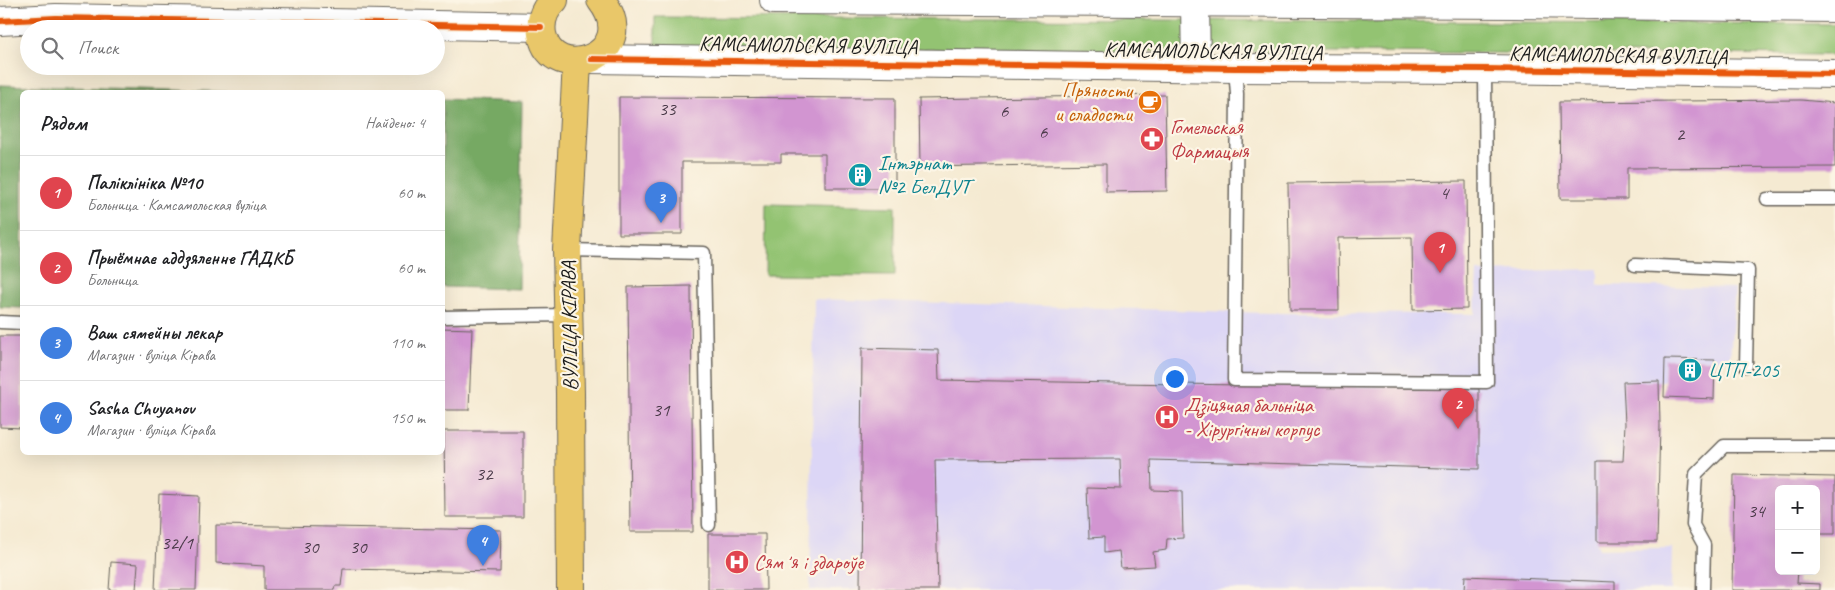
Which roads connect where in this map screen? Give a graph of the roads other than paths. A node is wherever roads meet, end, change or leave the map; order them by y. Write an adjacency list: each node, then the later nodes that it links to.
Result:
1 (14, 0): 9 (street)
2 (554, 0): 13 (main road)
3 (601, 0): 14 (main road)
4 (774, 0): 5 (street, КАМСАМОЛЬСКАЯ ВУЛІЦА)
5 (978, 1): 7 (street, КАМСАМОЛЬСКАЯ ВУЛІЦА)
6 (1514, 2): 7 (street, КАМСАМОЛЬСКАЯ ВУЛІЦА); 8 (street, КАМСАМОЛЬСКАЯ ВУЛІЦА)
7 (1195, 3): 15 (street)
8 (1835, 8)
9 (56, 18): 10 (street); 11 (street)
10 (0, 20)
11 (164, 20)
12 (445, 25): 13 (street)
13 (541, 27): 14 (main road)
14 (584, 61): 15 (street, КАМСАМОЛЬСКАЯ ВУЛІЦА); 21 (main road, ВУЛІЦА КІРАВА)
15 (1196, 67): 16 (street, КАМСАМОЛЬСКАЯ ВУЛІЦА)
16 (1235, 68): 17 (street, КАМСАМОЛЬСКАЯ ВУЛІЦА); 17 (lane)
17 (1485, 69): 18 (street, КАМСАМОЛЬСКАЯ ВУЛІЦА)
18 (1835, 74)
19 (1768, 199): 20 (lane)
20 (1835, 199)
21 (567, 250): 24 (main road, ВУЛІЦА КІРАВА); 29 (lane)
22 (1635, 265): 27 (lane)
23 (445, 316): 24 (lane)
24 (569, 316): 30 (main road, ВУЛІЦА КІРАВА)
25 (0, 322): 26 (lane)
26 (20, 322)
27 (1746, 366)
28 (1835, 446): 31 (lane)
29 (709, 525)
30 (571, 590)
31 (1702, 590)

